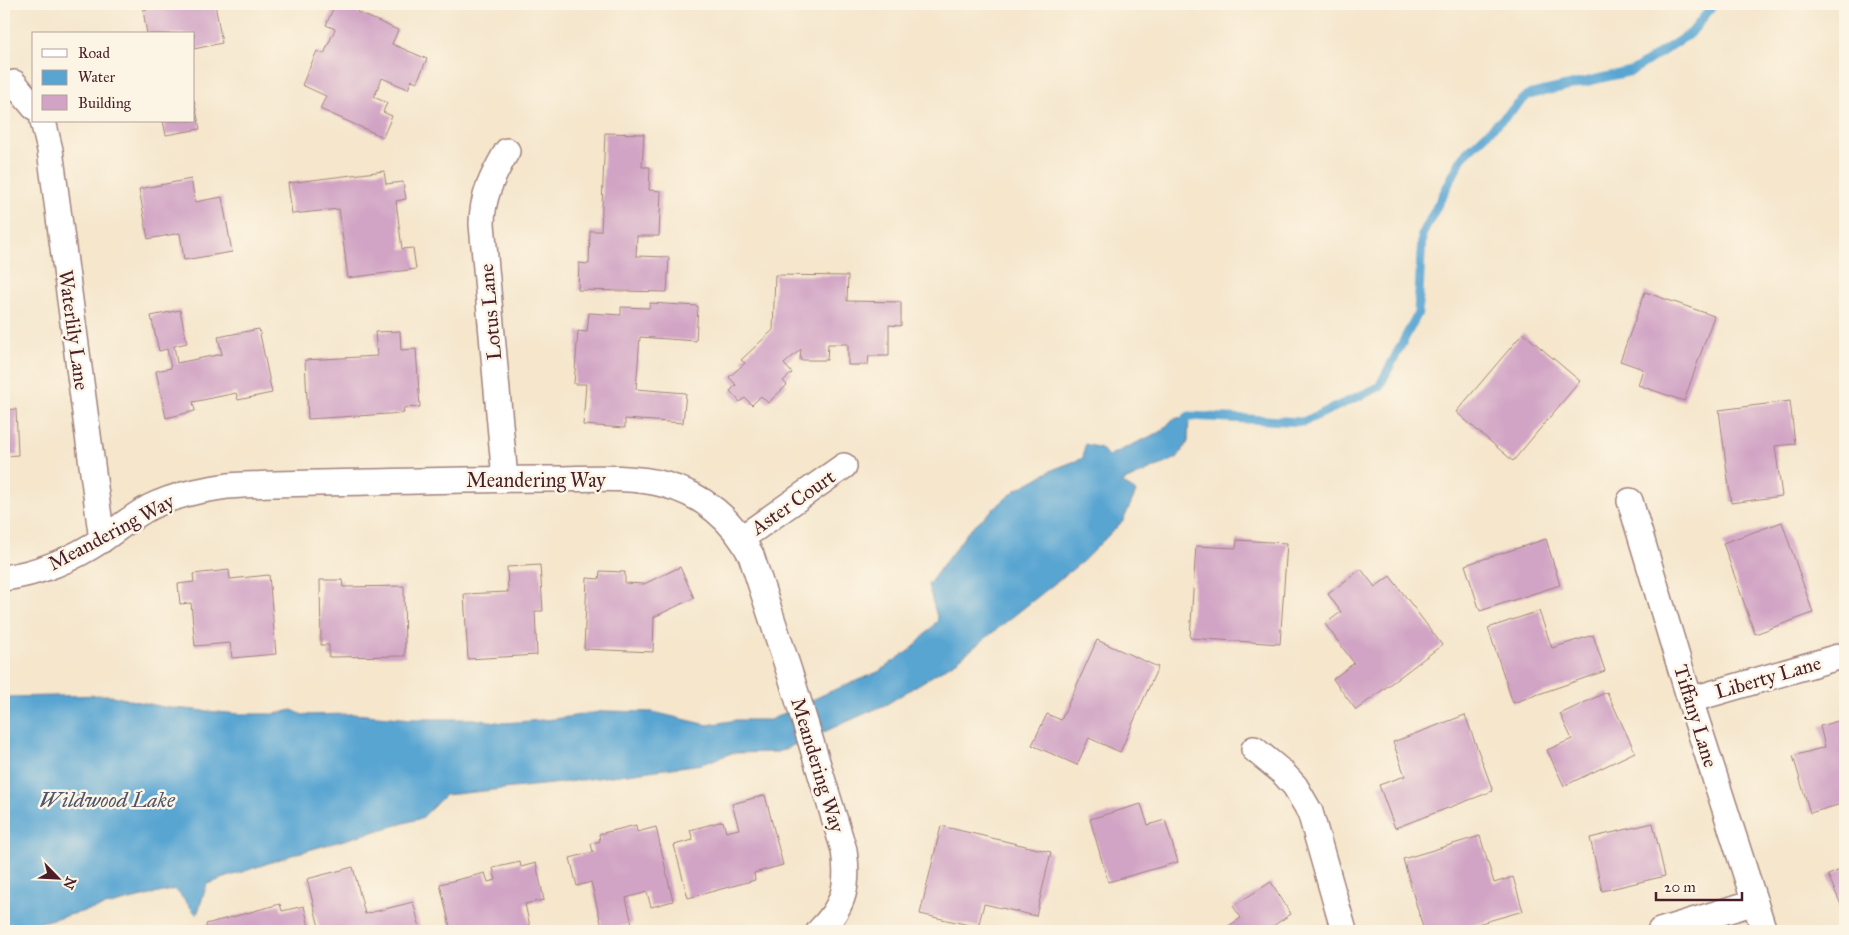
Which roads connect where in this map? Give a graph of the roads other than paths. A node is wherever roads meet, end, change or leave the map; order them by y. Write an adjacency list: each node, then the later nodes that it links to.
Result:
1 (14, 83): 2 (street)
2 (32, 105)
3 (43, 122): 9 (street, Waterlily Lane)
4 (507, 151): 6 (street, Lotus Lane)
5 (844, 466): 8 (street, Aster Court)
6 (505, 479): 8 (street, Meandering Way); 9 (street, Meandering Way)
7 (1630, 501): 12 (street, Tiffany Lane)
8 (742, 538): 15 (street, Meandering Way)
9 (102, 540): 10 (street, Meandering Way)
10 (4, 578)
11 (1845, 655): 12 (street, Liberty Lane)
12 (1690, 700): 14 (street, Tiffany Lane)
13 (1254, 749): 16 (street)
14 (1755, 902): 17 (street); 18 (street, Tiffany Lane)
15 (819, 931)
16 (1344, 931)
17 (1660, 931)
18 (1764, 931)

